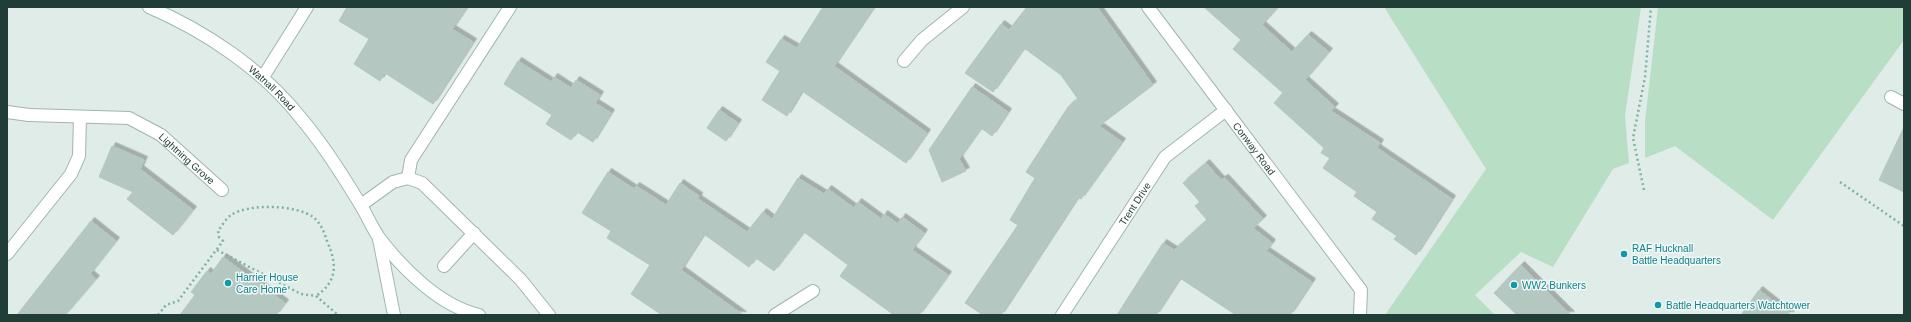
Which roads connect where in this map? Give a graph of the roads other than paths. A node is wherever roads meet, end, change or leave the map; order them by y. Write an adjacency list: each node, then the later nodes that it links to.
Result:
1 (149, 7): 7 (street, Watnall Road)
2 (307, 7): 7 (street)
3 (510, 7): 13 (street)
4 (963, 7): 6 (street)
5 (1148, 7): 10 (street, Conway Road)
6 (904, 61)
7 (263, 77): 15 (street, Watnall Road)
8 (1892, 97): 9 (street)
9 (1904, 104)
10 (1226, 110): 25 (street, Trent Drive); 26 (street, Conway Road)
11 (7, 112): 12 (street, Lightning Grove)
12 (80, 117): 14 (street, Lightning Grove); 18 (street)
13 (408, 178): 15 (street); 16 (street)
14 (222, 190)
15 (361, 205): 17 (street, Watnall Road)
16 (474, 233): 19 (street); 23 (street)
17 (379, 238): 21 (street, Watnall Road); 22 (street, Watnall Road)
18 (7, 254)
19 (444, 266)
20 (812, 291): 24 (street)
21 (470, 314)
22 (394, 315)
23 (548, 315)
24 (775, 315)
25 (1062, 315)
26 (1360, 315)

